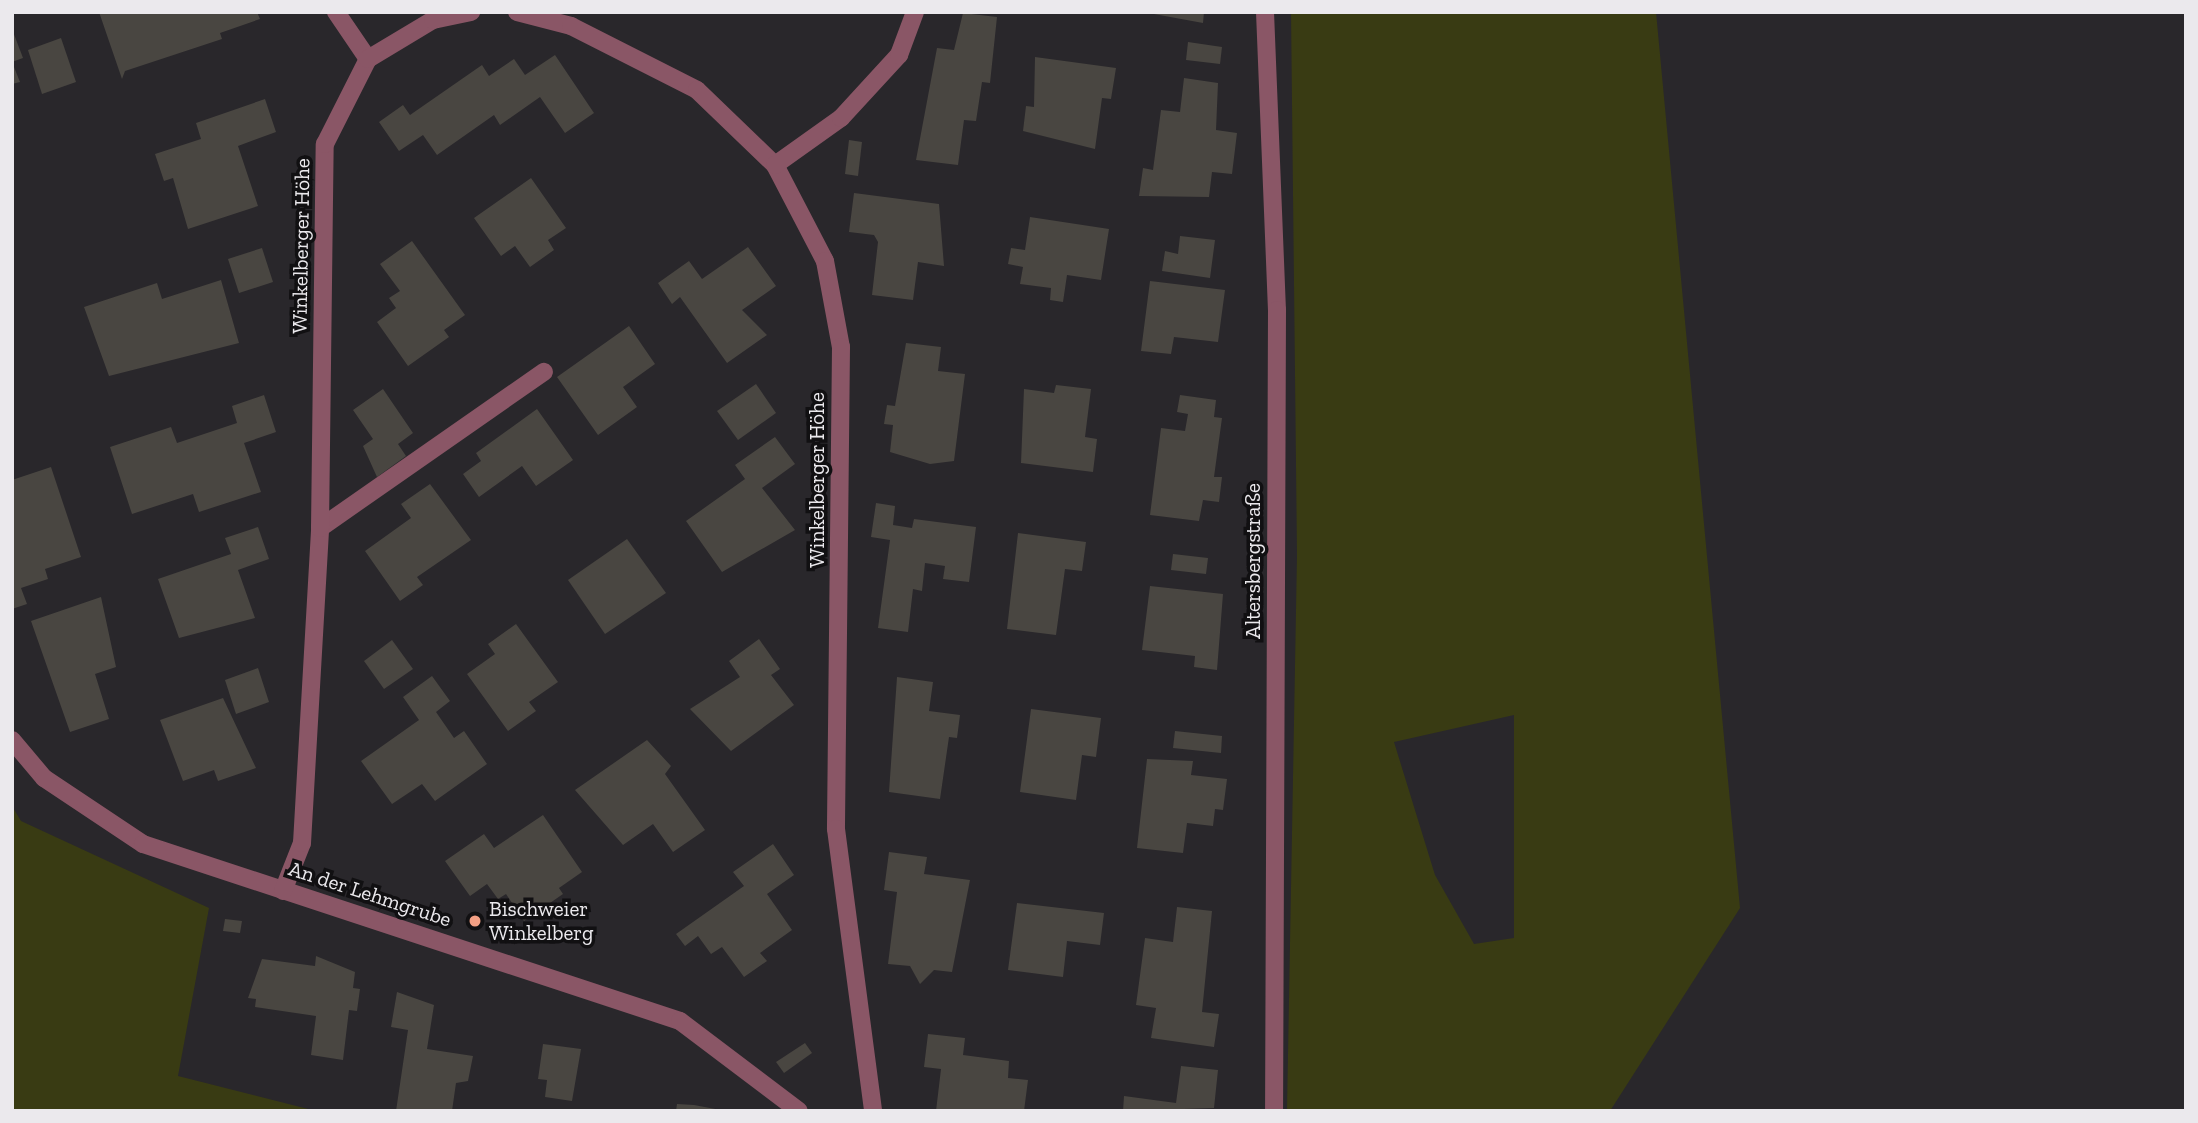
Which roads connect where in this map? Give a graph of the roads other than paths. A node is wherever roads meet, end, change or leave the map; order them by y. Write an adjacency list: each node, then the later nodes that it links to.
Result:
1 (336, 12): 6 (street)
2 (471, 12): 6 (street)
3 (517, 12): 7 (street, Winkelberger Höhe)
4 (915, 12): 7 (street)
5 (1265, 12): 14 (street, Altersbergstraße)
6 (368, 60): 9 (street, Winkelberger Höhe)
7 (775, 165): 13 (street, Winkelberger Höhe)
8 (544, 372): 9 (street)
9 (320, 528): 11 (street, Winkelberger Höhe)
10 (12, 740): 11 (street, An der Lehmgrube)
11 (283, 891): 12 (street, An der Lehmgrube)
12 (799, 1111)
13 (873, 1111)
14 (1274, 1111)

